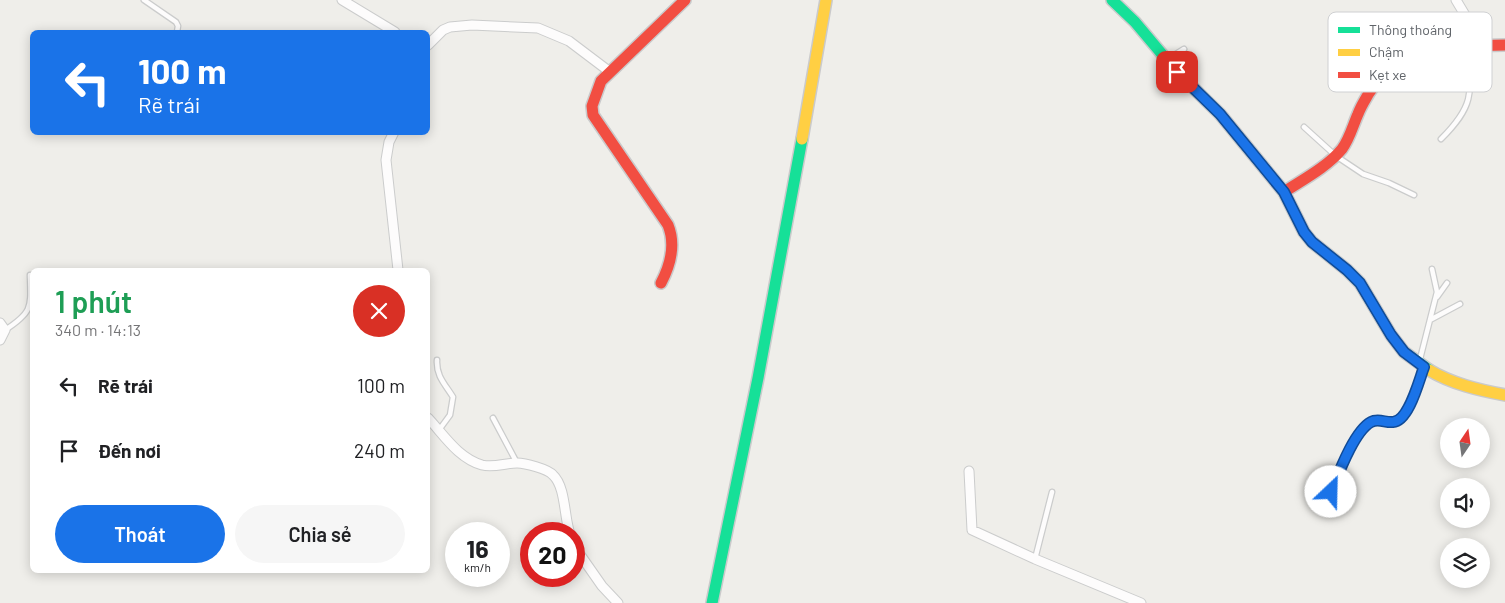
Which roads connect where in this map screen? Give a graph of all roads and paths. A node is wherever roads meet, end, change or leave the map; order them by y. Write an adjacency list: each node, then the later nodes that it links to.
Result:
1 (144, 0): 8 (lane)
2 (342, 0): 9 (street)
3 (685, 0): 15 (street)
4 (826, 0): 48 (street)
5 (1456, 0): 7 (street)
6 (1117, 3): 14 (street)
7 (1463, 12)
8 (177, 30)
9 (392, 30)
10 (430, 44): 15 (street)
11 (1492, 45): 12 (street)
12 (1505, 45)
13 (1184, 48): 14 (lane)
14 (1167, 60): 22 (street)
15 (610, 72): 26 (street)
16 (1371, 92): 21 (street)
17 (1470, 92): 20 (lane)
18 (1304, 127): 21 (lane)
19 (393, 135): 24 (street)
20 (1441, 139)
21 (1336, 156): 22 (street); 23 (lane)
22 (1284, 192): 35 (street)
23 (1414, 195)
24 (398, 268)
25 (1432, 269): 28 (lane)
26 (661, 283)
27 (1447, 283): 28 (lane)
28 (1436, 299): 31 (lane)
29 (30, 302): 32 (lane)
30 (1460, 304): 31 (lane)
31 (1430, 320): 35 (lane)
32 (3, 326): 33 (street)
33 (0, 340)
34 (437, 360): 39 (lane)
35 (1422, 366): 36 (street); 43 (lane)
36 (1505, 395)
37 (493, 418): 40 (lane)
38 (430, 420): 39 (street)
39 (439, 430): 40 (street)
40 (517, 463): 44 (street)
41 (969, 470): 45 (street)
42 (1052, 492): 45 (lane)
43 (1331, 492)
44 (568, 522)
45 (1035, 559): 49 (street)
46 (585, 562): 47 (street)
47 (618, 603)
48 (712, 603)
49 (1141, 603)

